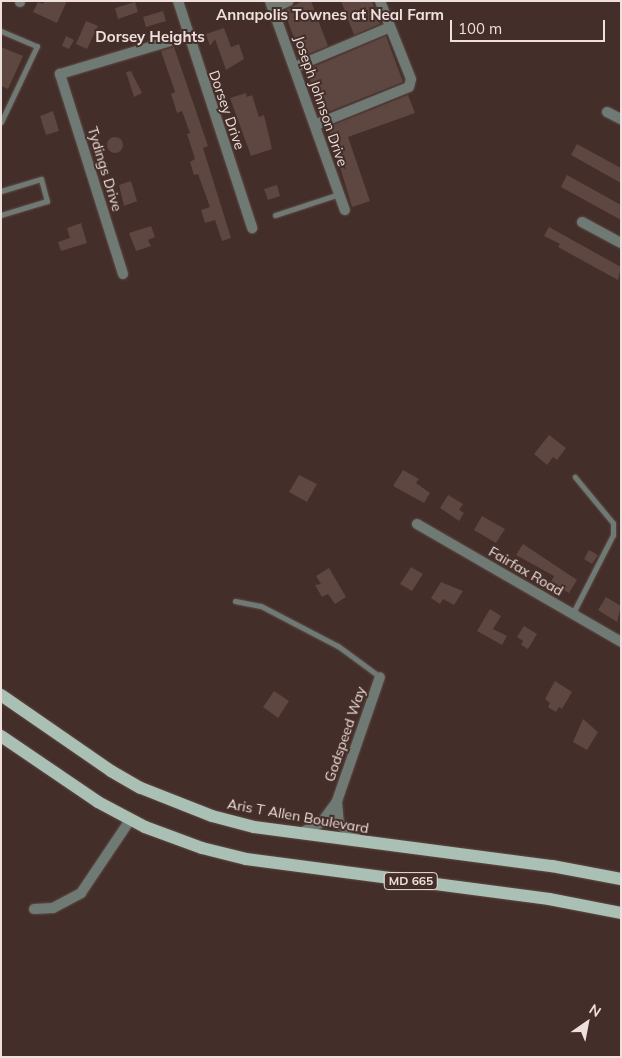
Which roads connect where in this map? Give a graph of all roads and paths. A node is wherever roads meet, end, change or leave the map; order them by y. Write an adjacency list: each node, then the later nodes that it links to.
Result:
1 (178, 1): 7 (street, Dorsey Drive)
2 (289, 1): 4 (street)
3 (380, 1): 5 (street)
4 (271, 4): 8 (street, Joseph Johnson Drive)
5 (390, 27): 8 (street); 12 (street)
6 (1, 31): 11 (lane)
7 (187, 36): 19 (street, Dorsey Drive); 21 (street, Tydings Drive)
8 (295, 67): 12 (street, Joseph Johnson Drive)
9 (607, 112): 10 (street)
10 (621, 119)
11 (1, 122)
12 (315, 124): 14 (street, Joseph Johnson Drive)
13 (1, 192): 16 (lane)
14 (339, 194): 15 (street, Joseph Johnson Drive); 17 (lane)
15 (345, 210)
16 (1, 215)
17 (275, 215)
18 (582, 222): 20 (street)
19 (252, 228)
20 (621, 243)
21 (123, 274)
22 (576, 477): 25 (lane)
23 (417, 524): 25 (street, Fairfax Road)
24 (235, 601): 27 (lane)
25 (573, 613): 26 (street, Fairfax Road)
26 (621, 642)
27 (380, 677): 30 (street, Godspeed Way)
28 (1, 695): 32 (main road, Aris T Allen Boulevard / MD 665)
29 (1, 736): 31 (main road, MD 665)
30 (337, 801): 32 (street, Godspeed Way); 33 (street, Godspeed Way)
31 (130, 820): 35 (street); 36 (main road, MD 665)
32 (300, 833): 33 (main road, Aris T Allen Boulevard / MD 665)
33 (360, 842): 34 (main road, Aris T Allen Boulevard / MD 665)
34 (621, 879)
35 (34, 909)
36 (621, 913)

